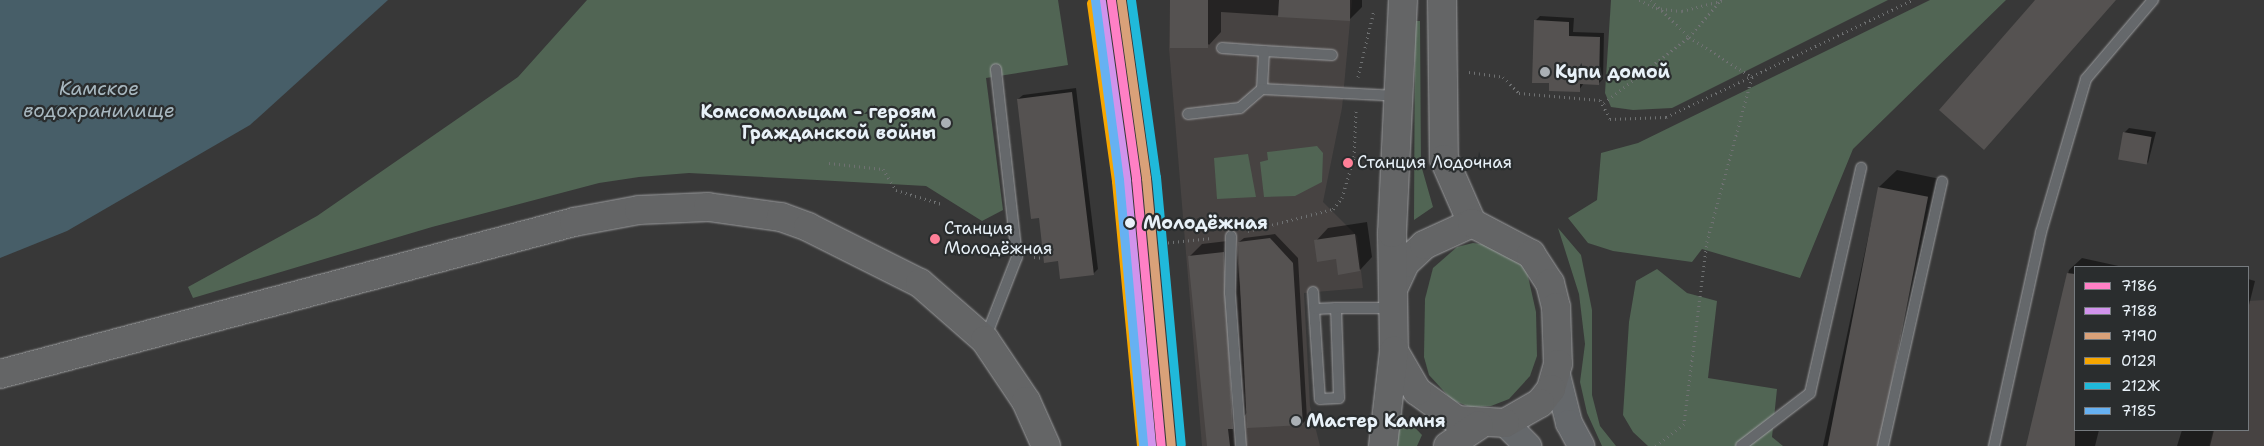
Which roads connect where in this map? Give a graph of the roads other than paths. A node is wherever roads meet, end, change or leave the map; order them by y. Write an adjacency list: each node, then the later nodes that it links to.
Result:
1 (1403, 0): 9 (main road)
2 (1442, 0): 13 (main road)
3 (2153, 0): 32 (lane)
4 (1222, 48): 5 (lane)
5 (1264, 51): 6 (lane); 8 (lane)
6 (1332, 54)
7 (996, 69): 19 (lane)
8 (1262, 89): 9 (lane); 10 (lane)
9 (1399, 96): 16 (main road)
10 (1188, 114)
11 (1860, 168): 30 (lane)
12 (1942, 182): 31 (lane)
13 (1472, 223): 16 (main road); 21 (main road)
14 (1231, 236): 25 (lane)
15 (1314, 292): 17 (lane)
16 (1394, 297): 18 (lane); 20 (main road)
17 (1315, 308): 18 (lane); 18 (lane)
18 (1336, 308)
19 (985, 340): 22 (main road); 24 (main road)
20 (1394, 352): 23 (main road); 26 (main road)
21 (1556, 371): 23 (main road); 29 (street)
22 (0, 374)
23 (1492, 424): 27 (main road); 28 (street)
24 (1046, 446)
25 (1241, 446)
26 (1383, 446)
27 (1448, 446)
28 (1528, 446)
29 (1581, 446)
30 (1741, 446)
31 (1883, 446)
32 (1994, 446)

